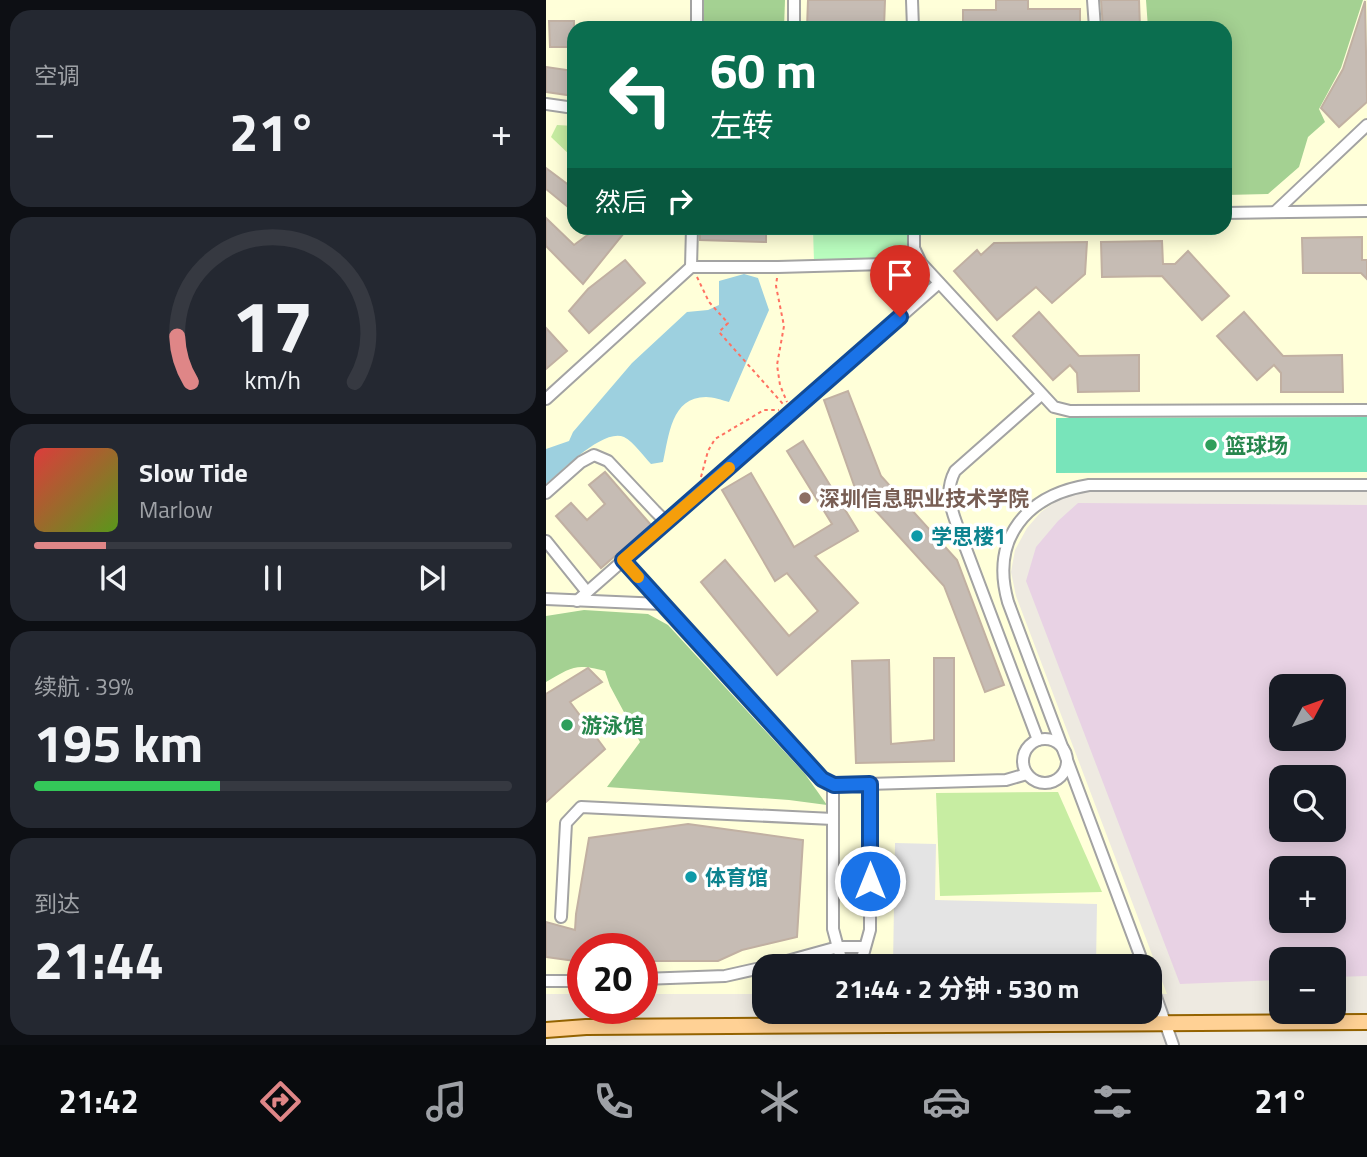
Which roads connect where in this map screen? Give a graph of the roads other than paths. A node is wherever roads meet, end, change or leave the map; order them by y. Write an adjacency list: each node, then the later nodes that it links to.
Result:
1 (697, 0): 5 (street)
2 (794, 0): 6 (street)
3 (912, 0): 7 (street)
4 (1093, 0): 8 (street)
5 (697, 21)
6 (794, 21)
7 (913, 21)
8 (1094, 21)
9 (546, 104): 10 (street)
10 (567, 106)
11 (1367, 125): 13 (street)
12 (1367, 211): 13 (street)
13 (1275, 212): 14 (street)
14 (1232, 213)
15 (692, 235): 18 (street)
16 (914, 235): 17 (street)
17 (921, 263): 18 (street); 19 (street)
18 (691, 267): 21 (street)
19 (939, 282): 20 (street); 25 (street)
20 (1041, 395): 22 (street); 32 (street)
21 (546, 398)
22 (1367, 410)
23 (1367, 485): 33 (street)
24 (546, 493): 25 (street)
25 (670, 519): 27 (street)
26 (546, 541): 28 (street)
27 (623, 560): 28 (street); 31 (street)
28 (587, 592): 30 (street)
29 (546, 599): 30 (street)
30 (578, 601): 31 (street)
31 (662, 604): 36 (street)
32 (1038, 740): 33 (street); 34 (street)
33 (1065, 754): 34 (street); 44 (street)
34 (1027, 774): 35 (street)
35 (870, 784): 36 (street); 40 (street)
36 (834, 785): 37 (street)
37 (833, 819): 38 (street); 39 (street)
38 (561, 918)
39 (838, 947): 40 (street); 41 (street); 42 (street)
40 (864, 947): 43 (street)
41 (813, 954)
42 (839, 954)
43 (864, 954)
44 (1140, 954)
45 (752, 970): 46 (street)
46 (658, 978)
47 (546, 981): 48 (street)
48 (567, 981)
49 (1162, 1012): 53 (street)
50 (752, 1021): 54 (main road)
51 (1367, 1021): 53 (main road)
52 (1162, 1022): 53 (main road)
53 (1166, 1022): 55 (street)
54 (546, 1030)
55 (1173, 1045)

